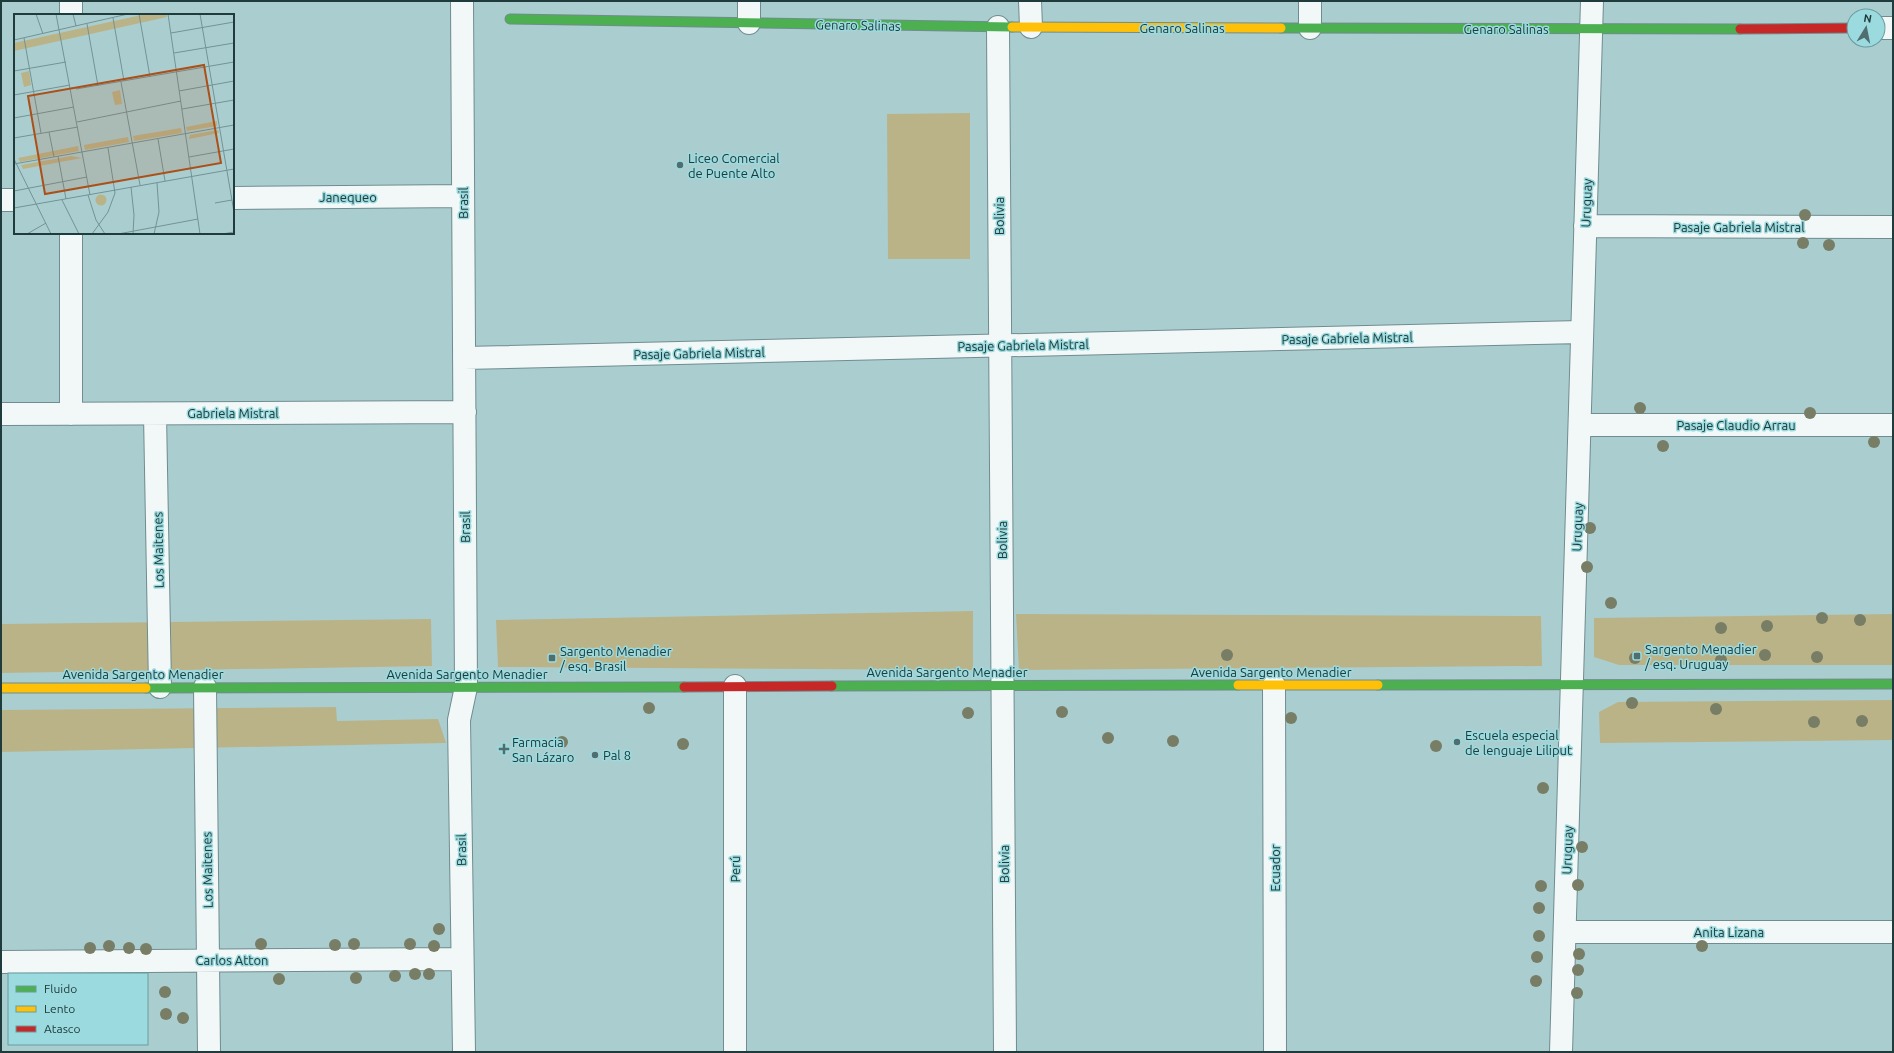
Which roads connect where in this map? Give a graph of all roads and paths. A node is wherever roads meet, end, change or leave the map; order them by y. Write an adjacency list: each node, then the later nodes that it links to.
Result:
1 (71, 1): 7 (street)
2 (462, 1): 15 (street, Brasil)
3 (749, 1): 9 (street)
4 (1030, 1): 11 (street)
5 (1310, 1): 12 (street)
6 (1592, 1): 14 (street, Uruguay)
7 (71, 14)
8 (510, 19): 9 (main road, Genaro Salinas)
9 (749, 23): 10 (main road, Genaro Salinas)
10 (998, 27): 11 (main road, Genaro Salinas); 23 (street, Bolivia)
11 (1031, 27): 12 (main road, Genaro Salinas)
12 (1310, 28): 14 (main road, Genaro Salinas)
13 (1846, 28): 14 (main road, Genaro Salinas)
14 (1591, 30): 19 (street, Uruguay)
15 (463, 196): 16 (street, Janequeo); 24 (street, Brasil)
16 (234, 198)
17 (1, 200): 18 (street)
18 (14, 200)
19 (1585, 226): 20 (street, Pasaje Gabriela Mistral); 22 (street, Uruguay)
20 (1893, 227)
21 (71, 234): 27 (street)
22 (1582, 332): 23 (street, Pasaje Gabriela Mistral); 29 (street, Uruguay)
23 (1000, 346): 24 (street, Pasaje Gabriela Mistral); 32 (street, Bolivia)
24 (464, 358): 25 (street, Brasil)
25 (465, 412): 28 (street, Gabriela Mistral); 38 (street, Brasil)
26 (1, 414): 27 (street, Gabriela Mistral)
27 (71, 414): 28 (street, Gabriela Mistral)
28 (155, 414): 36 (street, Los Maitenes)
29 (1580, 425): 30 (street, Pasaje Claudio Arrau); 34 (street, Uruguay)
30 (1893, 425)
31 (1893, 684): 34 (main road, Avenida Sargento Menadier)
32 (1003, 685): 33 (main road, Avenida Sargento Menadier); 35 (main road, Avenida Sargento Menadier); 48 (street, Bolivia)
33 (1274, 685): 34 (main road, Avenida Sargento Menadier); 49 (street, Ecuador)
34 (1572, 685): 40 (street, Uruguay)
35 (736, 686): 38 (main road, Avenida Sargento Menadier); 47 (street, Perú)
36 (160, 687): 37 (main road, Avenida Sargento Menadier); 39 (main road, Avenida Sargento Menadier)
37 (205, 687): 38 (main road, Avenida Sargento Menadier); 43 (street, Los Maitenes)
38 (466, 687): 42 (street, Brasil)
39 (1, 688)
40 (1565, 932): 41 (street, Anita Lizana); 50 (street, Uruguay)
41 (1893, 932)
42 (462, 959): 43 (street, Carlos Atton); 46 (street, Brasil)
43 (208, 960): 44 (street, Carlos Atton); 45 (street, Los Maitenes)
44 (1, 962)
45 (209, 1052)
46 (464, 1052)
47 (735, 1052)
48 (1005, 1052)
49 (1275, 1052)
50 (1561, 1052)

